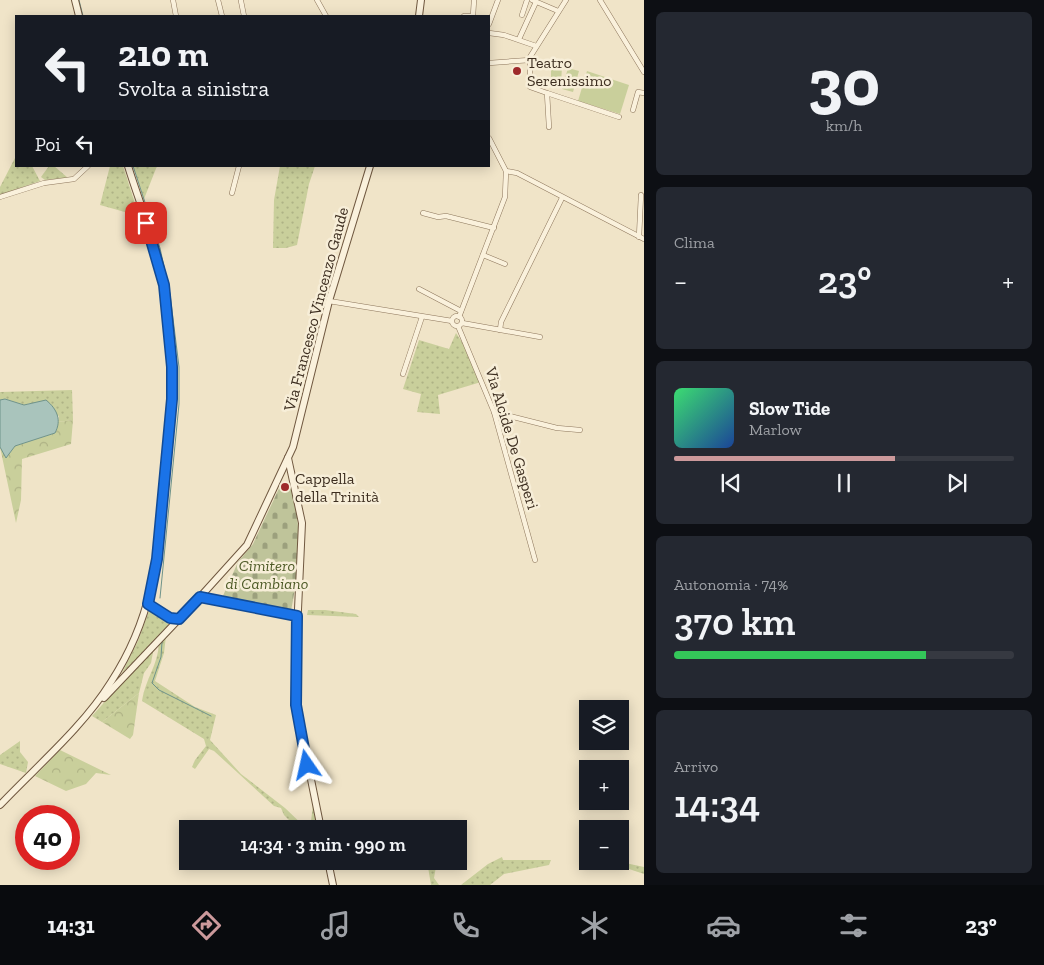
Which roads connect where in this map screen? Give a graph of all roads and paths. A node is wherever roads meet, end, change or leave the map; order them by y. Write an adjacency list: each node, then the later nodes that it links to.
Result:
1 (75, 0): 14 (street)
2 (173, 0): 15 (street)
3 (218, 0): 16 (street)
4 (318, 0): 18 (street)
5 (422, 0): 19 (street)
6 (474, 0): 20 (street)
7 (498, 0): 22 (street)
8 (527, 0): 21 (street)
9 (566, 0): 13 (street)
10 (600, 0): 28 (street)
11 (241, 1): 17 (street)
12 (534, 1): 13 (street); 24 (street)
13 (558, 10): 25 (street)
14 (79, 15)
15 (176, 15)
16 (222, 15)
17 (244, 15)
18 (326, 15)
19 (419, 15)
20 (473, 15)
21 (522, 15)
22 (490, 21)
23 (490, 33): 24 (street)
24 (519, 39): 25 (street)
25 (536, 46): 26 (street)
26 (530, 60): 27 (street); 29 (street)
27 (490, 63)
28 (644, 72)
29 (547, 93): 32 (street); 33 (street)
30 (644, 93): 31 (street)
31 (633, 110)
32 (619, 118)
33 (549, 127)
34 (490, 140): 39 (street)
35 (87, 167): 42 (street)
36 (128, 167): 64 (street)
37 (239, 167): 40 (street)
38 (370, 167): 50 (street, Via Francesco Vincenzo Gaude)
39 (506, 170): 43 (street); 45 (street)
40 (232, 193)
41 (641, 195): 46 (street)
42 (0, 197)
43 (562, 198): 46 (street); 56 (street)
44 (424, 212): 45 (street)
45 (494, 228): 47 (street)
46 (642, 238)
47 (483, 255): 48 (street); 51 (street)
48 (505, 264)
49 (419, 289): 51 (street)
50 (329, 301): 53 (street); 61 (street, Via Francesco Vincenzo Gaude)
51 (461, 311): 52 (street)
52 (459, 316): 54 (street); 55 (street, Via Alcide De Gasperi)
53 (422, 317): 54 (street); 58 (street)
54 (452, 321): 55 (street)
55 (460, 324): 56 (street); 59 (street, Via Alcide De Gasperi)
56 (500, 330): 57 (street)
57 (540, 337)
58 (403, 374)
59 (494, 412): 60 (street); 62 (street, Via Alcide De Gasperi)
60 (580, 430)
61 (288, 458): 63 (street, Via Francesco Vincenzo Gaude); 65 (street)
62 (535, 560)
63 (200, 597): 65 (street); 66 (street, Via Francesco Vincenzo Gaude)
64 (148, 604): 66 (street); 67 (street)
65 (297, 616): 69 (street)
66 (179, 619): 67 (street, Via Francesco Vincenzo Gaude)
67 (96, 705): 68 (street)
68 (0, 805)
69 (319, 820)
70 (330, 870): 71 (street)
71 (333, 885)

